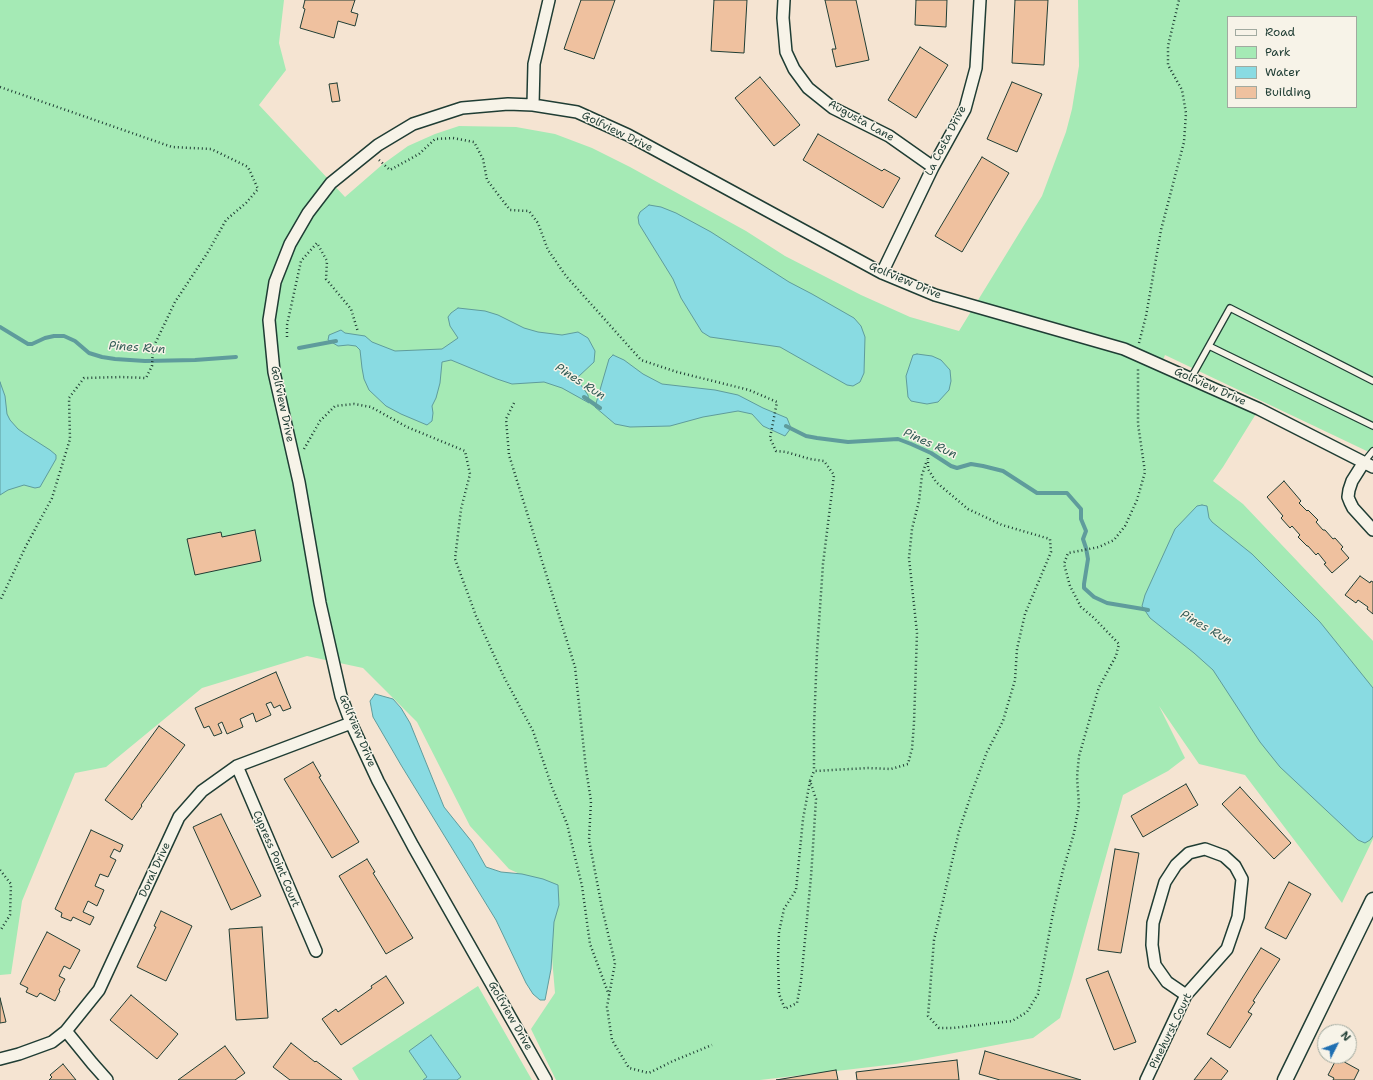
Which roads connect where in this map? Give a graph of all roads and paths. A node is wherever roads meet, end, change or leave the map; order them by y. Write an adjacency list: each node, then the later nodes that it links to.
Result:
1 (549, 0): 6 (street)
2 (784, 0): 8 (street, Augusta Lane)
3 (980, 0): 8 (street, La Costa Drive)
4 (1179, 0): 13 (path)
5 (0, 87): 22 (path)
6 (533, 105): 7 (street, Golfview Drive); 9 (street, Golfview Drive)
7 (370, 152): 23 (street, Golfview Drive); 25 (path)
8 (933, 167): 9 (street, La Costa Drive)
9 (882, 273): 13 (street, Golfview Drive)
10 (358, 332): 11 (path)
11 (288, 337)
12 (1209, 346): 14 (lane); 15 (lane); 17 (lane)
13 (1139, 355): 14 (street, Golfview Drive); 25 (path)
14 (1191, 378): 20 (street, Golfview Drive)
15 (1373, 381)
16 (514, 403): 32 (path)
17 (1373, 426)
18 (1373, 451): 20 (lane)
19 (302, 452): 32 (path)
20 (1369, 464): 21 (street)
21 (1373, 530)
22 (0, 601)
23 (351, 723): 24 (street, Doral Drive); 37 (street, Golfview Drive)
24 (237, 766): 30 (street, Cypress Point Court); 33 (street, Doral Drive)
25 (814, 771): 26 (path)
26 (810, 781): 26 (path)
27 (0, 870): 29 (path)
28 (1373, 900): 39 (street)
29 (0, 931)
30 (316, 951)
31 (1186, 995): 31 (street, Pinehurst Court); 38 (street, Pinehurst Court)
32 (609, 996): 34 (path)
33 (66, 1031): 35 (street, Doral Drive); 36 (street)
34 (712, 1045)
35 (0, 1059)
36 (107, 1080)
37 (546, 1080)
38 (1146, 1080)
39 (1285, 1080)

